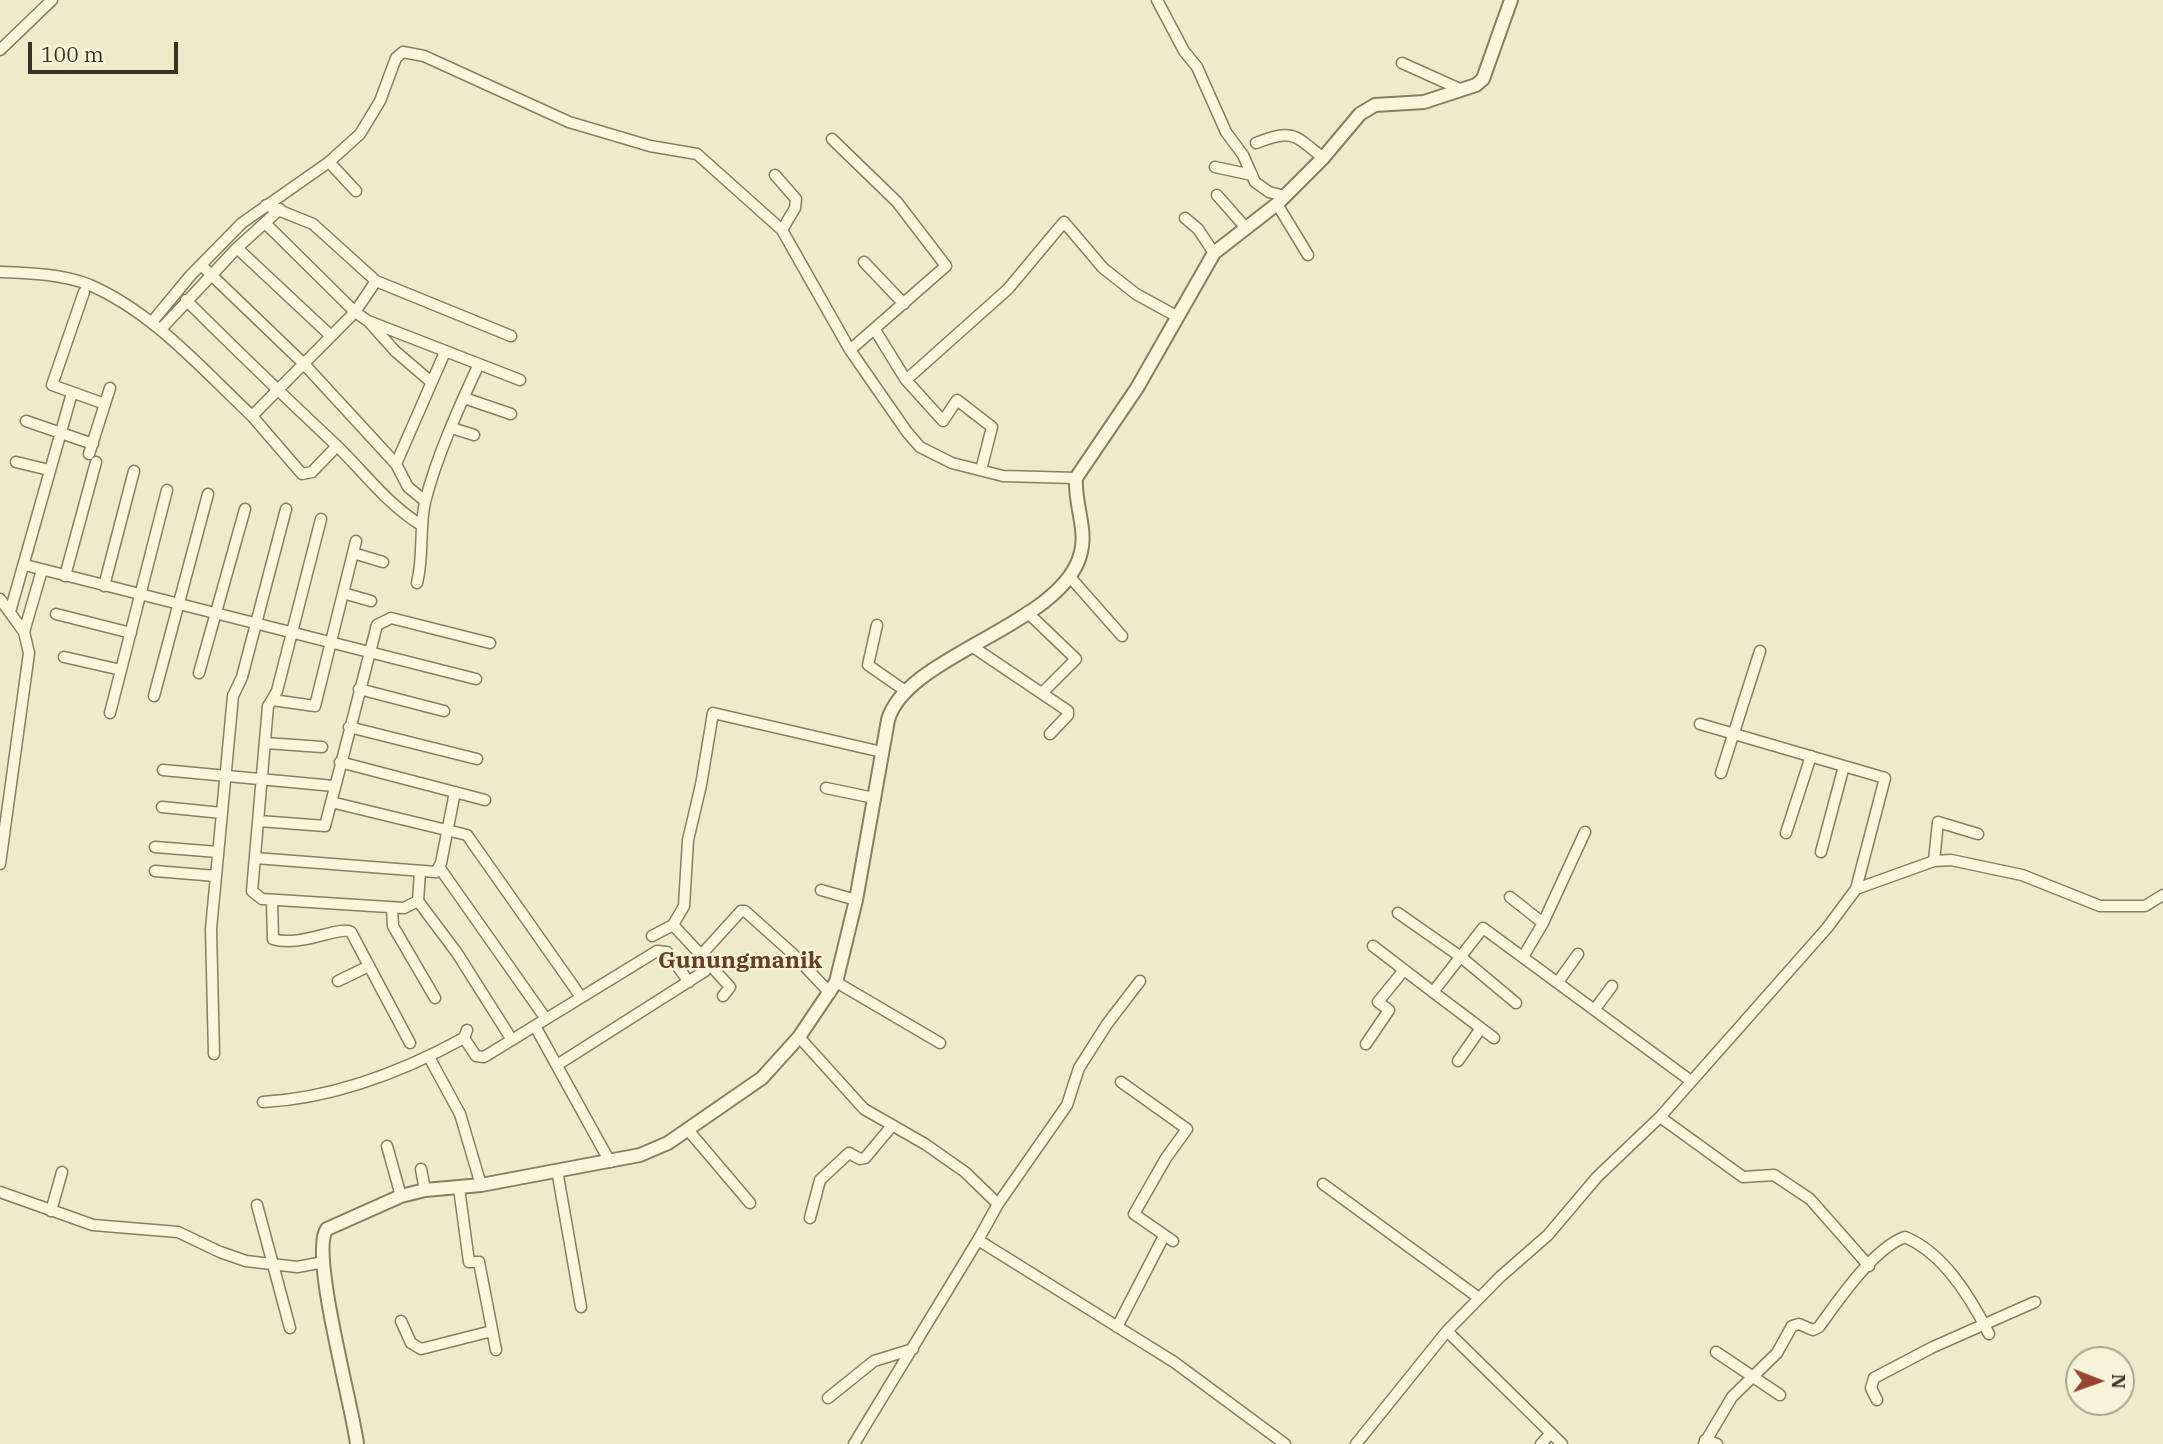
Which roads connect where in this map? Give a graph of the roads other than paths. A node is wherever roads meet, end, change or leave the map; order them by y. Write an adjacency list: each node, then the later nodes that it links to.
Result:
1 (52, 0): 4 (street)
2 (1157, 0): 13 (street)
3 (1511, 0): 6 (street)
4 (0, 50)
5 (1402, 63): 6 (street)
6 (1462, 90): 9 (street)
7 (832, 139): 33 (street)
8 (1256, 143): 9 (street)
9 (1323, 158): 16 (street)
10 (329, 162): 14 (street); 17 (street); 22 (street)
11 (1215, 167): 13 (street)
12 (775, 175): 22 (street)
13 (1252, 175): 16 (street)
14 (356, 191)
15 (1217, 195): 21 (street)
16 (1280, 200): 21 (street); 25 (street)
17 (266, 205): 18 (street); 27 (street)
18 (280, 209): 20 (street); 30 (street)
19 (1185, 218): 24 (street)
20 (265, 223): 23 (street); 34 (street)
21 (1246, 228): 24 (street)
22 (782, 230): 41 (street)
23 (237, 248): 29 (street); 39 (street)
24 (1214, 253): 35 (street)
25 (1308, 255)
26 (864, 262): 33 (street)
27 (201, 265): 29 (street); 37 (street)
28 (0, 272): 37 (street)
29 (211, 277): 32 (street); 43 (street)
30 (376, 282): 34 (street); 40 (street)
31 (84, 292): 49 (street)
32 (186, 300): 37 (street); 50 (street)
33 (904, 304): 38 (street)
34 (355, 312): 36 (street); 39 (street)
35 (1178, 317): 46 (street); 66 (street)
36 (368, 321): 42 (street); 47 (street)
37 (157, 326): 54 (street)
38 (875, 330): 41 (street); 46 (street)
39 (331, 336): 43 (street)
40 (511, 336)
41 (850, 350): 64 (street)
42 (445, 352): 44 (street); 47 (street)
43 (304, 364): 50 (street); 62 (street)
44 (478, 366): 45 (street); 51 (street)
45 (520, 380)
46 (906, 380): 64 (street)
47 (430, 381): 62 (street)
48 (110, 388): 52 (street)
49 (72, 393): 52 (street); 57 (street)
50 (278, 393): 54 (street); 59 (street)
51 (464, 398): 53 (street); 56 (street)
52 (105, 404): 60 (street)
53 (510, 414)
54 (251, 416): 59 (street)
55 (26, 421): 57 (street)
56 (452, 428): 58 (street); 69 (street)
57 (59, 432): 60 (street); 63 (street)
58 (474, 435)
59 (337, 446): 73 (street)
60 (93, 453): 79 (street)
61 (16, 462): 63 (street)
62 (396, 464): 69 (street)
63 (49, 470): 77 (street)
64 (982, 470): 66 (street)
65 (134, 471): 82 (street)
66 (1076, 478): 80 (street)
67 (167, 489): 84 (street)
68 (208, 494): 87 (street)
69 (425, 500): 73 (street)
70 (245, 509): 91 (street)
71 (286, 509): 92 (street)
72 (321, 519): 96 (street)
73 (421, 525): 81 (street)
74 (356, 541): 75 (street)
75 (353, 553): 76 (street); 83 (street)
76 (383, 562)
77 (25, 565): 78 (street); 88 (street)
78 (42, 569): 79 (street); 94 (street)
79 (65, 576): 82 (street)
80 (1070, 577): 89 (street); 97 (street)
81 (417, 583)
82 (104, 586): 84 (street)
83 (343, 593): 86 (street); 98 (street)
84 (141, 596): 87 (street); 95 (street)
85 (0, 599): 88 (street)
86 (371, 601)
87 (179, 606): 91 (street); 110 (street)
88 (10, 612): 94 (street)
89 (1027, 612): 100 (street); 109 (street)
90 (56, 614): 95 (street)
91 (216, 615): 92 (street); 105 (street)
92 (256, 625): 96 (street); 129 (street)
93 (877, 625): 108 (street)
94 (24, 632): 149 (street)
95 (131, 633): 104 (street)
96 (290, 633): 98 (street); 111 (street)
97 (1122, 636)
98 (330, 643): 102 (street); 112 (street)
99 (490, 643): 102 (street)
100 (973, 648): 108 (street); 109 (street)
101 (1760, 652): 118 (street)
102 (369, 653): 106 (street); 107 (street)
103 (64, 657): 104 (street)
104 (121, 670): 115 (street)
105 (199, 673)
106 (476, 679)
107 (359, 688): 114 (street); 117 (street)
108 (904, 690): 122 (street)
109 (1043, 692): 119 (street)
110 (154, 696)
111 (272, 700): 112 (street); 120 (street)
112 (314, 706): 113 (street)
113 (327, 708)
114 (444, 711)
115 (110, 713)
116 (1700, 724): 118 (street)
117 (349, 727): 124 (street); 125 (street)
118 (1732, 732): 123 (street); 128 (street)
119 (1051, 734)
120 (266, 743): 121 (street); 130 (street)
121 (322, 747)
122 (882, 752): 134 (street); 164 (street)
123 (1811, 756): 126 (street); 142 (street)
124 (477, 759)
125 (340, 762): 131 (street); 133 (street)
126 (1844, 766): 146 (street); 154 (street)
127 (163, 770): 129 (street)
128 (1721, 773)
129 (225, 774): 130 (street); 138 (street)
130 (263, 778): 131 (street); 139 (street)
131 (334, 786): 136 (street)
132 (827, 788): 134 (street)
133 (455, 792): 135 (street); 140 (street)
134 (874, 798): 159 (street)
135 (485, 800)
136 (331, 802): 139 (street); 140 (street)
137 (162, 807): 138 (street)
138 (222, 813): 145 (street)
139 (259, 821): 147 (street)
140 (447, 829): 150 (street); 182 (street)
141 (1585, 832): 163 (street)
142 (1786, 833)
143 (1978, 834): 148 (street)
144 (155, 847): 145 (street)
145 (218, 852): 153 (street)
146 (1821, 852)
147 (255, 858): 152 (street); 158 (street)
148 (1934, 861): 154 (street); 156 (street)
149 (0, 864)
150 (439, 867): 152 (street); 186 (street)
151 (155, 871): 153 (street)
152 (420, 872): 160 (street)
153 (216, 876): 195 (street)
154 (1856, 888): 199 (street)
155 (821, 890): 159 (street)
156 (2163, 895)
157 (1510, 897): 163 (street)
158 (272, 900): 161 (street); 171 (street)
159 (856, 900): 179 (street)
160 (418, 901): 161 (street); 191 (street)
161 (392, 908): 183 (street)
162 (1398, 913): 169 (street)
163 (1543, 923): 170 (street)
164 (673, 925): 165 (street); 168 (street)
165 (652, 936)
166 (1373, 946): 172 (street)
167 (1578, 954): 177 (street)
168 (701, 955): 179 (street); 181 (street)
169 (1461, 957): 170 (street); 180 (street); 184 (street)
170 (1523, 957): 177 (street)
171 (369, 966): 174 (street); 192 (street)
172 (1404, 970): 180 (street); 194 (street)
173 (705, 971): 176 (street)
174 (338, 981)
175 (1140, 981): 217 (street)
176 (689, 982): 182 (street); 198 (street)
177 (1558, 982): 185 (street)
178 (1612, 986): 185 (street)
179 (833, 988): 189 (street); 193 (street)
180 (1433, 992): 188 (street)
181 (723, 996)
182 (581, 997): 186 (street)
183 (435, 998)
184 (1516, 1003)
185 (1595, 1009): 199 (street)
186 (546, 1019): 187 (street)
187 (535, 1026): 191 (street); 198 (street)
188 (1481, 1028): 190 (street); 197 (street)
189 (799, 1037): 203 (street); 204 (street)
190 (1494, 1038)
191 (512, 1040): 196 (street)
192 (410, 1043)
193 (940, 1043)
194 (1366, 1044)
195 (214, 1054)
196 (429, 1057): 201 (street); 211 (street)
197 (1458, 1061)
198 (557, 1065): 206 (street)
199 (1691, 1081): 202 (street)
200 (1121, 1082): 229 (street)
201 (263, 1102)
202 (1660, 1116): 224 (street); 225 (street)
203 (891, 1127): 217 (street); 220 (street)
204 (688, 1130): 206 (street); 216 (street)
205 (387, 1146): 215 (street)
206 (610, 1163): 208 (street)
207 (421, 1168): 213 (street)
208 (557, 1170): 211 (street); 227 (street)
209 (62, 1172): 219 (street)
210 (1323, 1184): 225 (street)
211 (481, 1185): 212 (street)
212 (459, 1188): 213 (street); 232 (street)
213 (425, 1190): 215 (street)
214 (0, 1192): 219 (street)
215 (401, 1196): 222 (street)
216 (750, 1203)
217 (998, 1204): 221 (street)
218 (257, 1205): 223 (street)
219 (51, 1211): 223 (street)
220 (810, 1219)
221 (978, 1240): 229 (street); 234 (street)
222 (324, 1262): 223 (street); 243 (street)
223 (272, 1264): 230 (street)
224 (1869, 1266): 231 (street); 237 (street)
225 (1479, 1298): 233 (street)
226 (2035, 1303): 231 (street)
227 (581, 1307)
228 (401, 1321): 232 (street)
229 (1117, 1326): 245 (street)
230 (290, 1328)
231 (1987, 1330): 240 (street)
232 (492, 1331): 235 (street)
233 (1447, 1331): 241 (street); 246 (street)
234 (913, 1349): 239 (street); 244 (street)
235 (496, 1350)
236 (1716, 1352): 237 (street)
237 (1750, 1378): 238 (street); 242 (street)
238 (1780, 1395)
239 (828, 1398)
240 (1877, 1400)
241 (1550, 1434): 247 (street); 248 (street)
242 (1705, 1442): 249 (street)
243 (357, 1444)
244 (854, 1444)
245 (1285, 1444)
246 (1356, 1444)
247 (1541, 1444)
248 (1562, 1444)
249 (1717, 1444)

